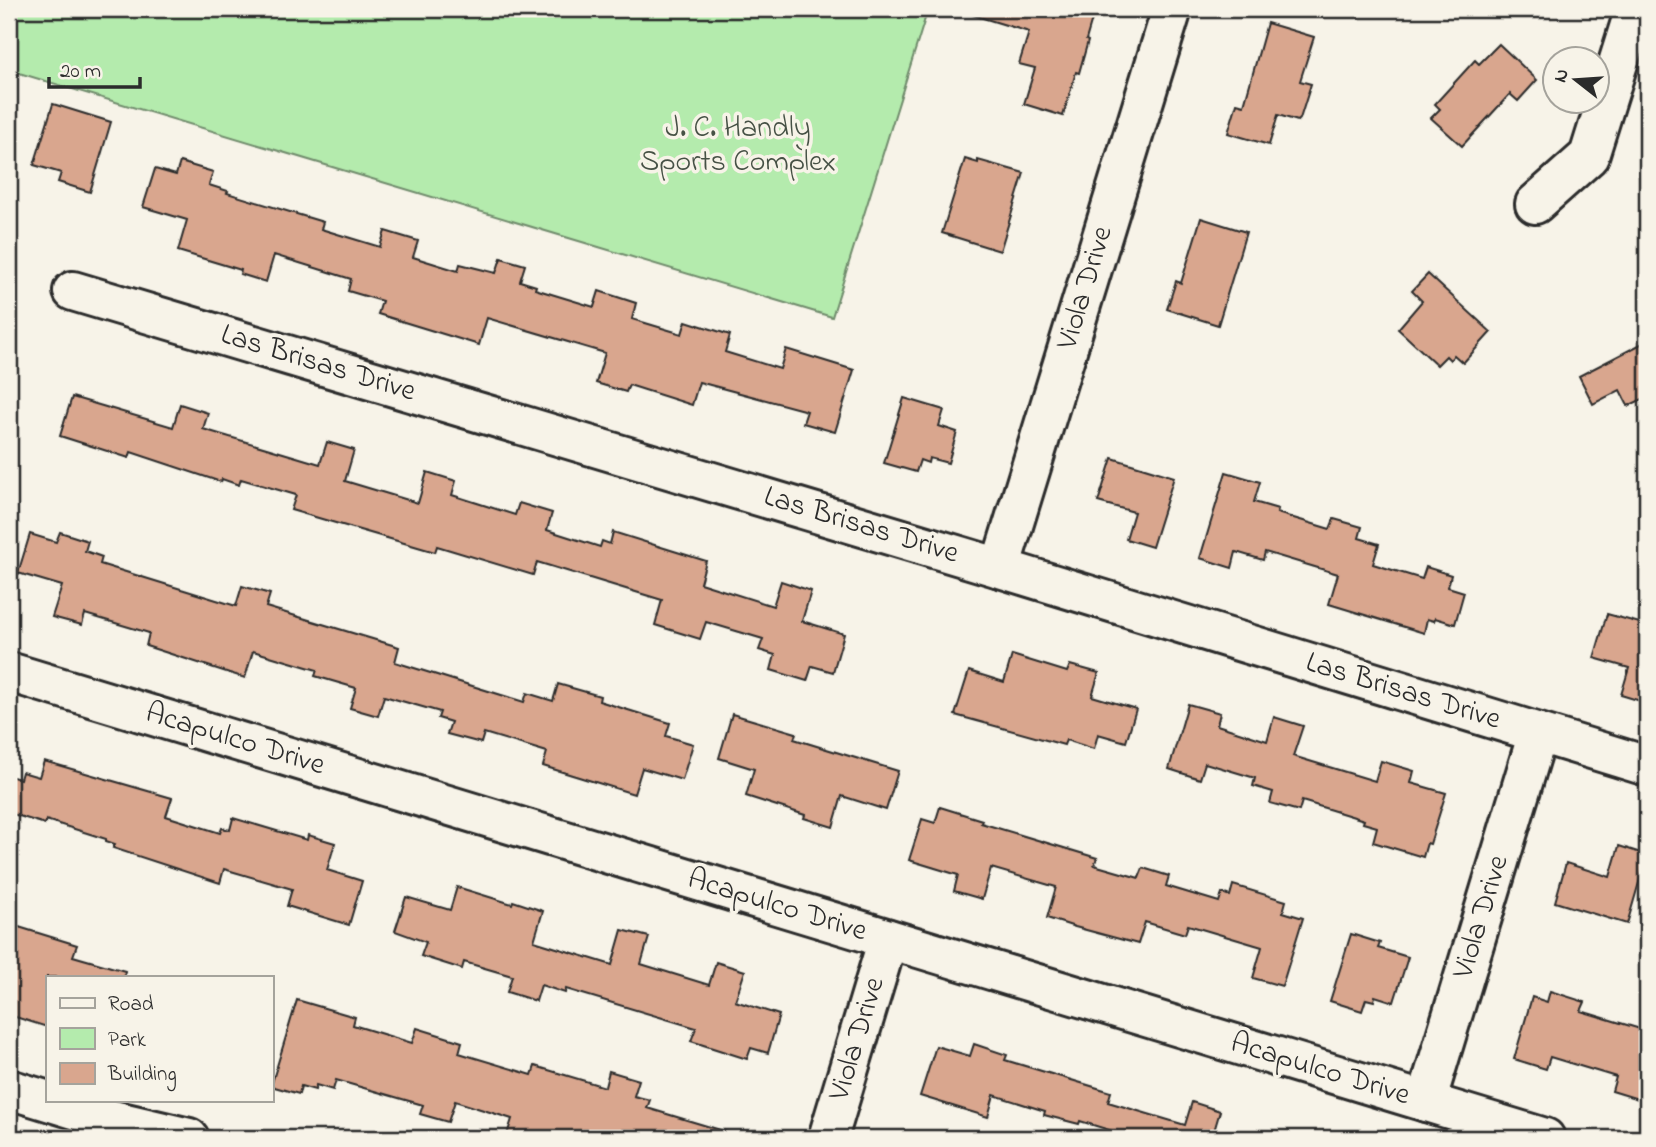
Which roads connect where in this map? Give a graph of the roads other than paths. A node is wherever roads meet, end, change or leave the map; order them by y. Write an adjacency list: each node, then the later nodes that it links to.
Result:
1 (1172, 9): 5 (street, Viola Drive)
2 (1635, 9): 3 (street)
3 (1535, 204)
4 (73, 291): 5 (street, Las Brisas Drive)
5 (1000, 568): 7 (street, Las Brisas Drive)
6 (9, 671): 9 (street, Acapulco Drive)
7 (1538, 733): 8 (street, Las Brisas Drive); 13 (street, Viola Drive)
8 (1647, 766)
9 (888, 939): 13 (street, Acapulco Drive); 15 (street, Viola Drive)
10 (9, 1089): 11 (street)
11 (46, 1100)
12 (52, 1102): 14 (street)
13 (1426, 1102): 16 (street, Acapulco Drive)
14 (189, 1138)
15 (828, 1138)
16 (1545, 1138)

